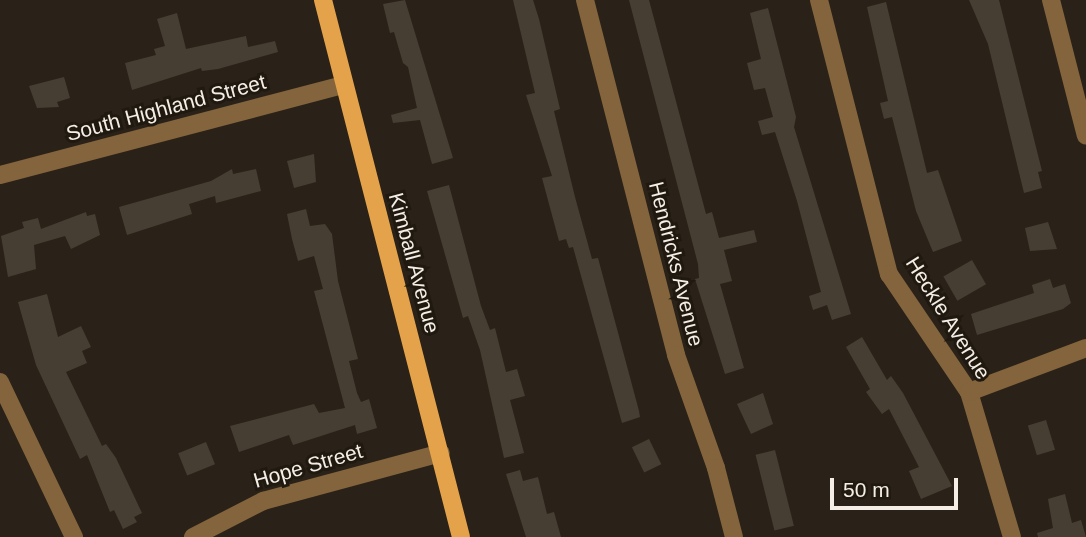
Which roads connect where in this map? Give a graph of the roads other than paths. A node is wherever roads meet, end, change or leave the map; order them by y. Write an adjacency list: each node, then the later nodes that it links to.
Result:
1 (323, 0): 5 (main road, Kimball Avenue)
2 (585, 0): 16 (street, Hendricks Avenue)
3 (819, 0): 10 (street, Heckle Avenue)
4 (1051, 0): 6 (street)
5 (343, 85): 7 (street, South Highland Street); 11 (main road, Kimball Avenue)
6 (1086, 136)
7 (0, 175)
8 (1086, 348): 10 (street)
9 (0, 382): 13 (street)
10 (969, 392): 17 (street, Heckle Avenue)
11 (441, 453): 12 (street, Hope Street); 15 (main road, Kimball Avenue)
12 (214, 531): 14 (street, Hope Street)
13 (74, 537)
14 (193, 537)
15 (461, 537)
16 (734, 537)
17 (1012, 537)

